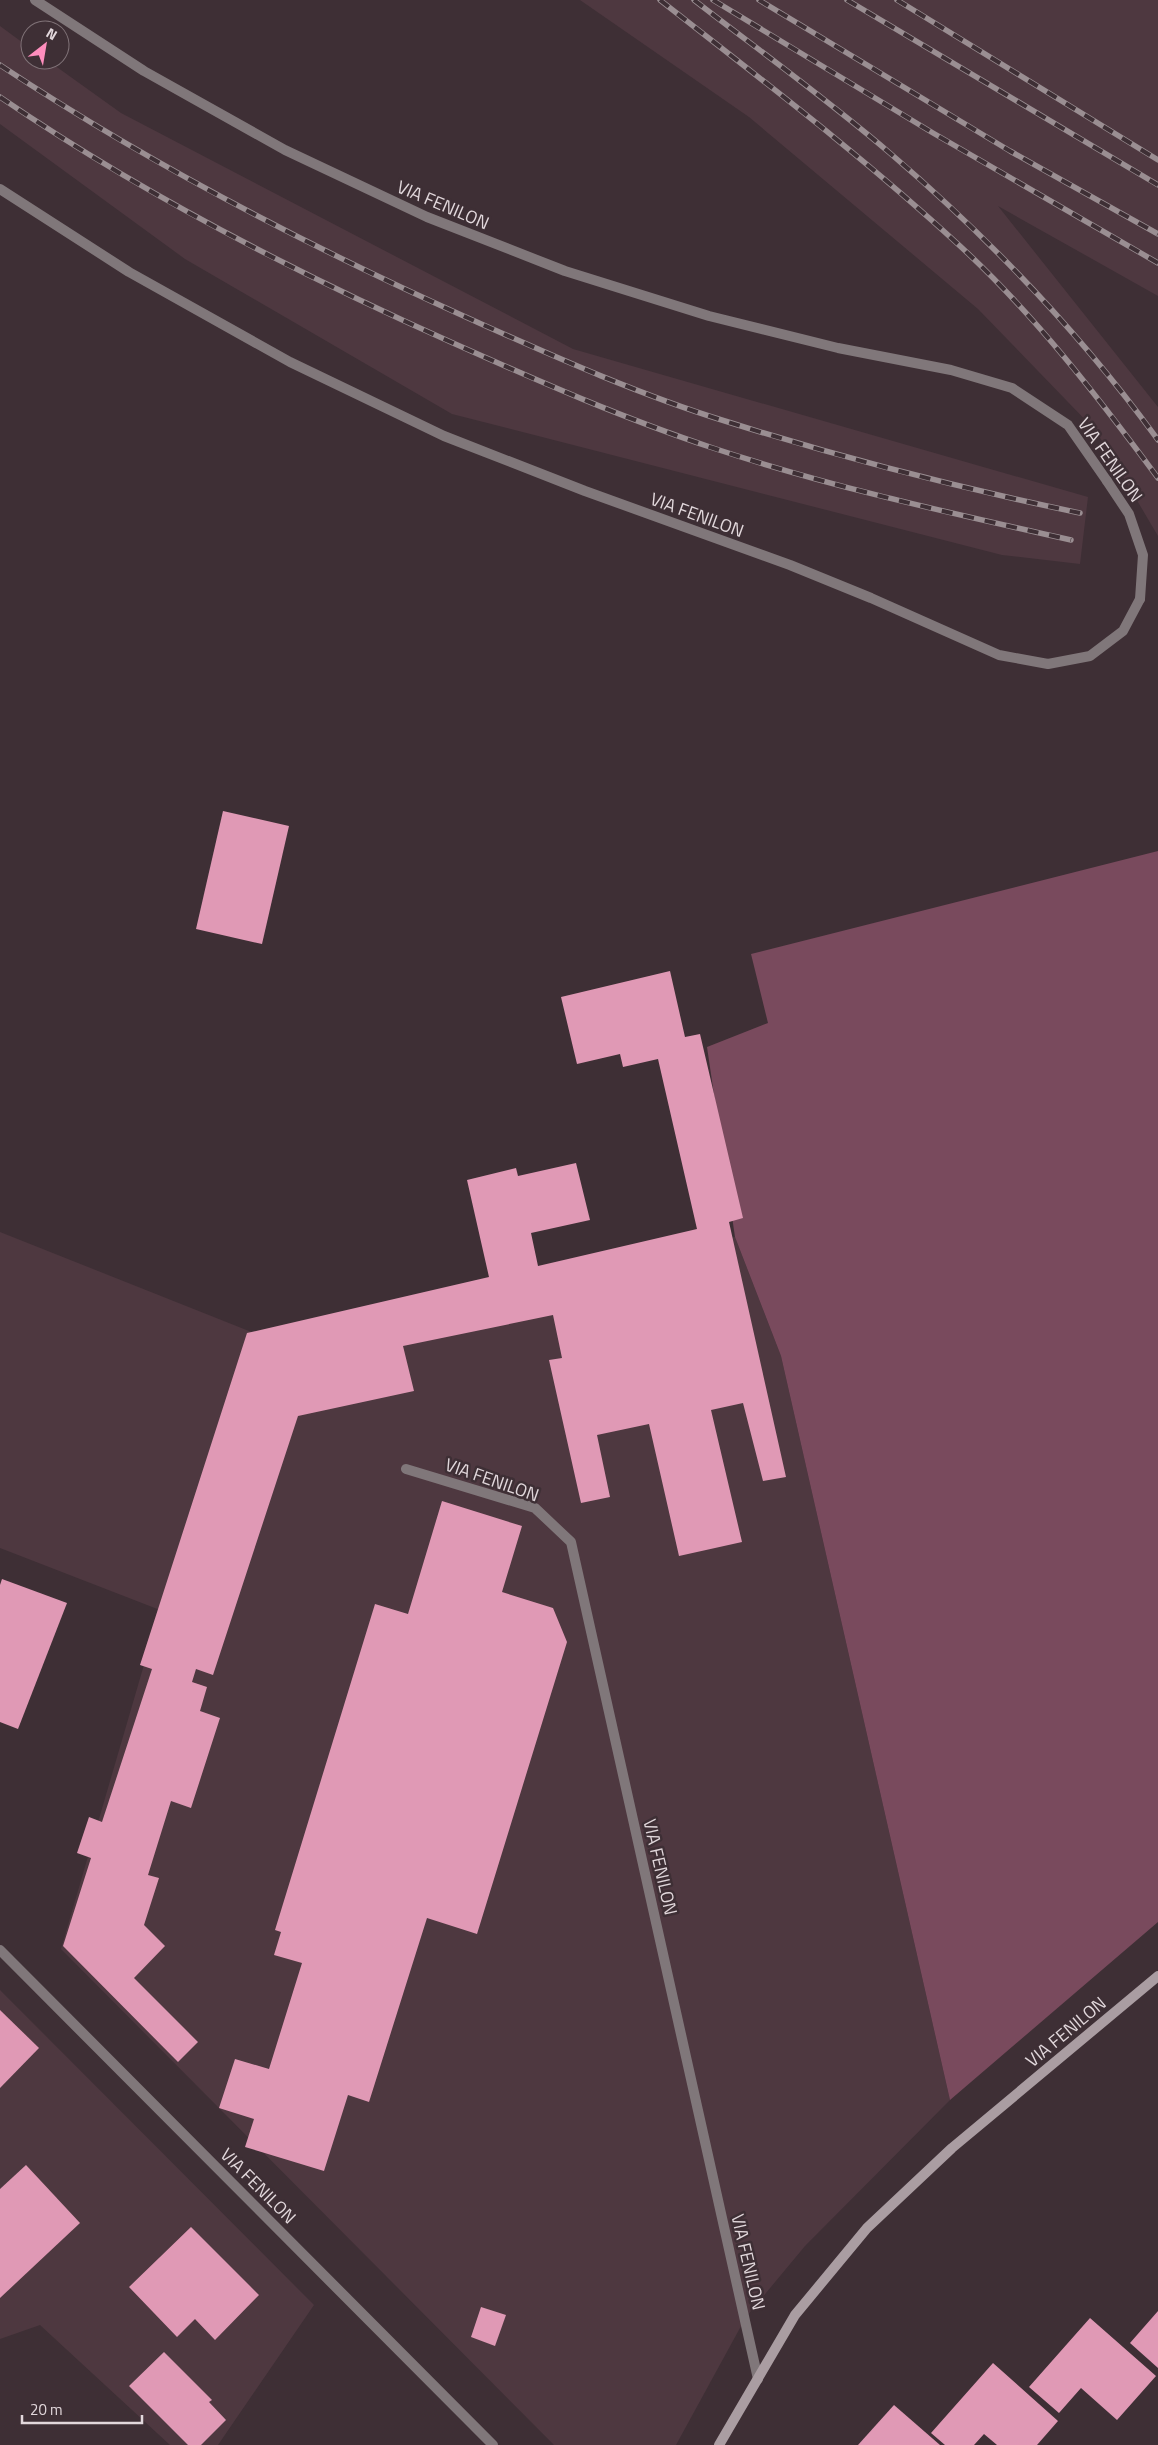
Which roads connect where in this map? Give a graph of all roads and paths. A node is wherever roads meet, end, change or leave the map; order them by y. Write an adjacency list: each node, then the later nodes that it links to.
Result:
1 (35, 0): 2 (street, VIA FENILON, bridge)
2 (0, 189)
3 (406, 1469): 6 (street, VIA FENILON)
4 (0, 1950): 7 (street, VIA FENILON)
5 (1158, 1976): 6 (street, VIA FENILON)
6 (758, 2378): 8 (street, VIA FENILON)
7 (493, 2445)
8 (719, 2445)

